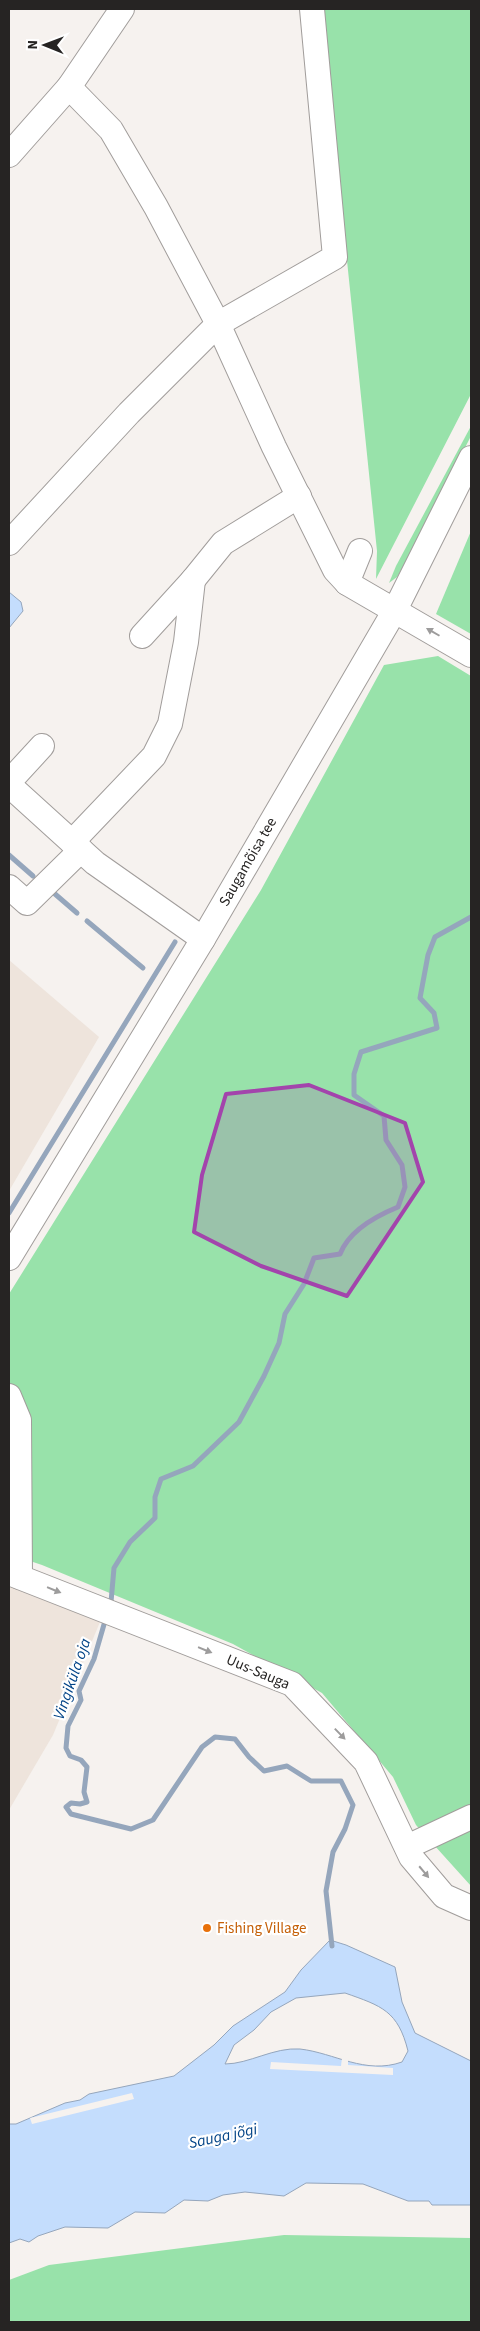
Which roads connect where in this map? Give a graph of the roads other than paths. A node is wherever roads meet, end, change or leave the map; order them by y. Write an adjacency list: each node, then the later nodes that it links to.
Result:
1 (122, 9): 3 (street)
2 (312, 9): 5 (street)
3 (69, 87): 4 (street); 5 (street)
4 (9, 155)
5 (218, 324): 8 (street); 9 (street)
6 (471, 458): 11 (street, Saugamõisa tee)
7 (471, 492): 11 (street)
8 (299, 496): 12 (street); 13 (street)
9 (9, 543)
10 (360, 551): 13 (street)
11 (417, 566): 14 (street, Saugamõisa tee)
12 (193, 580): 15 (street); 19 (street)
13 (347, 583): 14 (street)
14 (395, 610): 16 (street, one-way to 14); 21 (street, Saugamõisa tee)
15 (142, 636)
16 (471, 655)
17 (42, 746): 18 (street)
18 (9, 784): 19 (street)
19 (76, 846): 20 (street); 21 (street)
20 (9, 887)
21 (203, 939): 22 (street, Saugamõisa tee)
22 (9, 1258)
23 (9, 1396): 24 (street)
24 (14, 1575): 26 (street, Uus-Sauga, one-way to 26)
25 (471, 1817): 26 (street)
26 (407, 1847): 27 (street, Uus-Sauga, one-way to 27)
27 (471, 1908)

